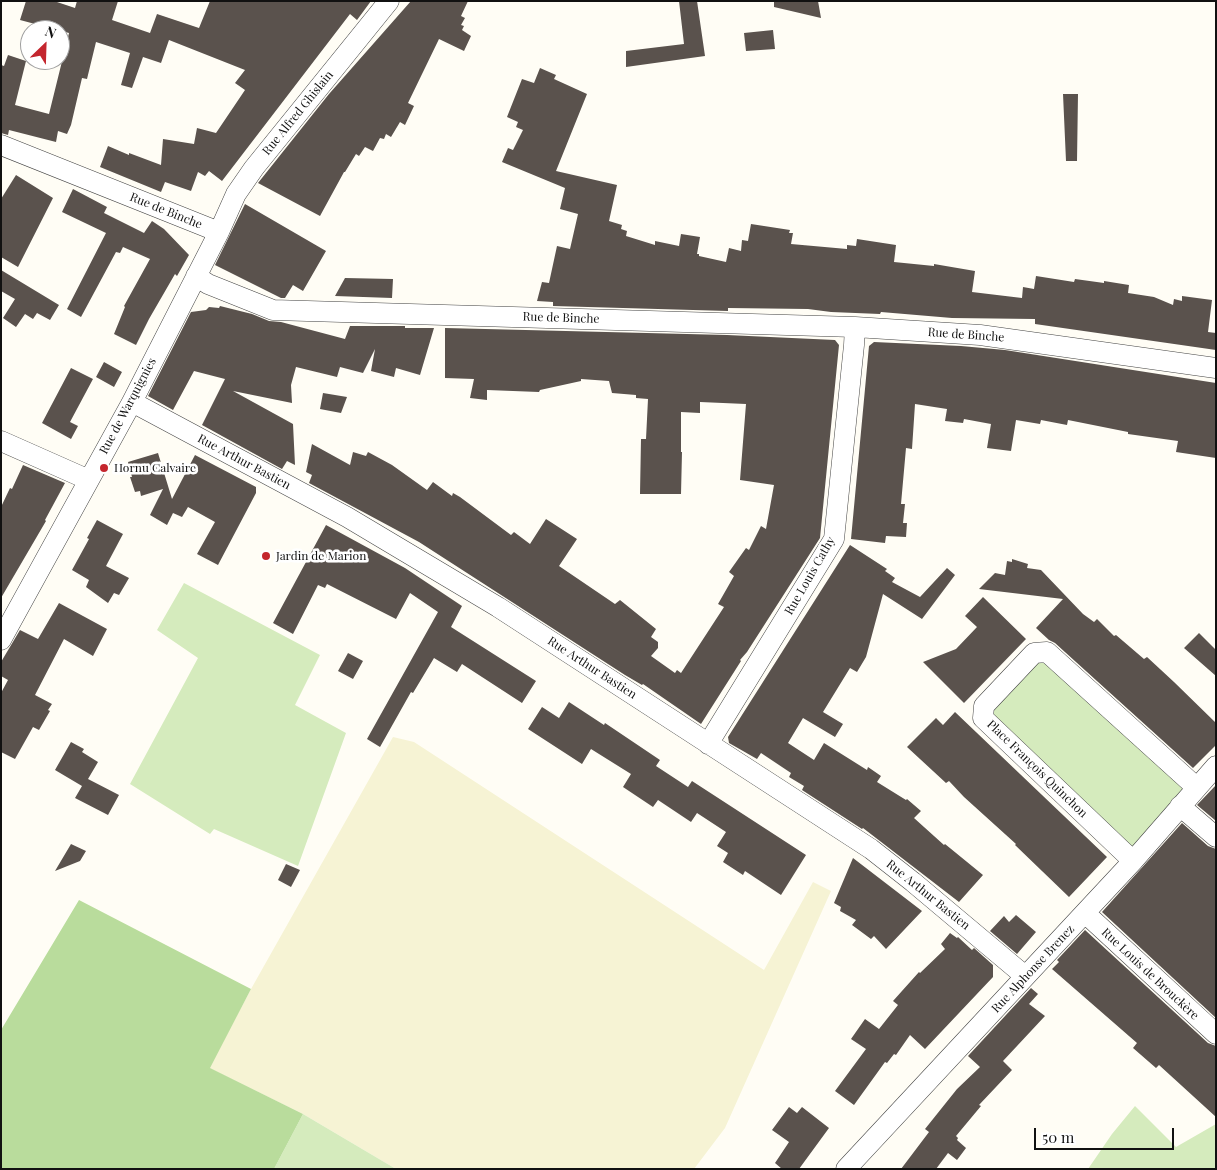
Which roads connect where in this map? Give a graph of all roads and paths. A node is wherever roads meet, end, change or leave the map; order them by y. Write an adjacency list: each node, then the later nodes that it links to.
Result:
1 (389, 1): 3 (street, Rue Alfred Ghislain)
2 (1, 145): 3 (street, Rue de Binche)
3 (219, 232): 4 (street, Rue de Binche)
4 (196, 276): 5 (street, Rue de Binche); 7 (street, Rue de Warquignies)
5 (855, 327): 6 (street, Rue de Binche); 11 (street, Rue Louis Cathy)
6 (1216, 368)
7 (132, 402): 9 (street, Rue de Warquignies); 11 (street, Rue Arthur Bastien)
8 (1, 441): 9 (street)
9 (89, 480): 10 (street, Rue de Warquignies)
10 (1, 640)
11 (708, 744): 18 (street, Rue Arthur Bastien)
12 (1216, 766): 13 (street, Rue Alphonse Brenez)
13 (1196, 787): 14 (street, Rue Alphonse Brenez); 16 (street, Place François Quinchon)
14 (1180, 806): 15 (street); 16 (street, Rue Alphonse Brenez)
15 (1216, 837)
16 (1133, 861): 17 (street, Rue Alphonse Brenez)
17 (1085, 913): 18 (street, Rue Alphonse Brenez); 19 (street, Rue Louis de Brouckère)
18 (1025, 976): 20 (street, Rue Alphonse Brenez)
19 (1216, 1034)
20 (846, 1169)

